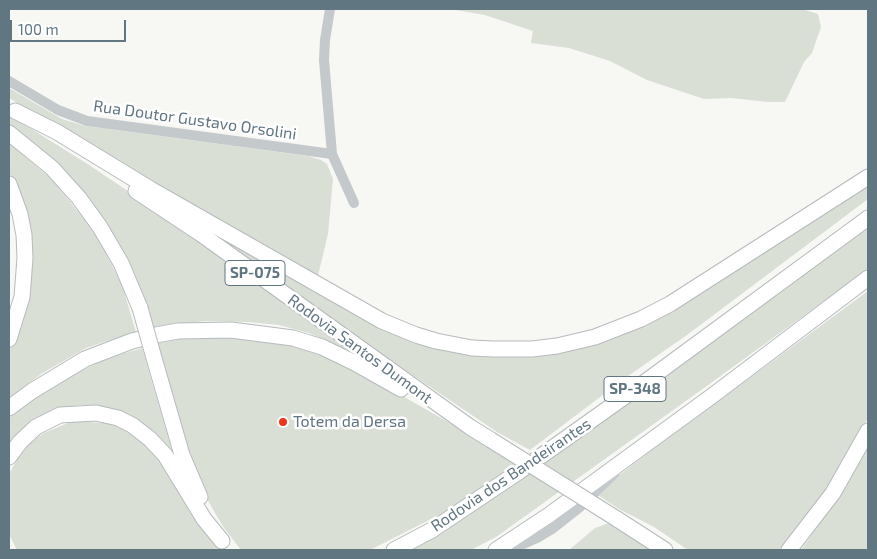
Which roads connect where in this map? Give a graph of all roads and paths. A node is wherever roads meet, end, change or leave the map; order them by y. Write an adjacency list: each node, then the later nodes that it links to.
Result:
1 (330, 9): 5 (street)
2 (9, 81): 5 (street, Rua Doutor Gustavo Orsolini)
3 (12, 109): 6 (highway); 13 (highway, Rodovia Santos Dumont / SP-075)
4 (9, 132): 17 (highway, bridge)
5 (332, 154): 8 (street)
6 (868, 177)
7 (9, 184): 11 (highway)
8 (354, 203)
9 (868, 218): 18 (highway, Rodovia dos Bandeirantes / SP-348)
10 (868, 278): 15 (highway, SP-348)
11 (9, 339)
12 (9, 408): 13 (highway)
13 (470, 428): 21 (highway, Rodovia Santos Dumont / SP-075, bridge)
14 (868, 431): 22 (highway)
15 (632, 454): 19 (highway, SP-348); 20 (street)
16 (9, 457): 17 (highway)
17 (226, 546)
18 (394, 550)
19 (496, 550)
20 (510, 550)
21 (665, 550)
22 (789, 550)

